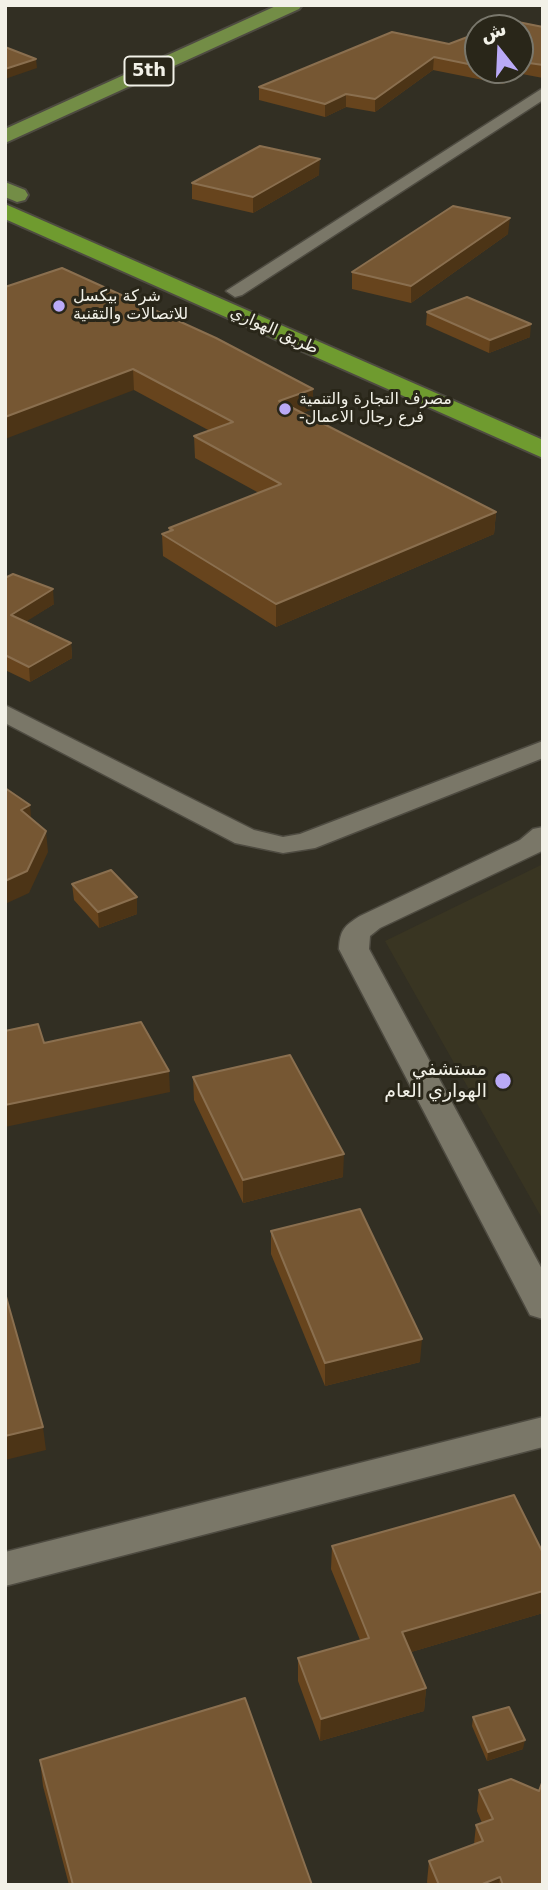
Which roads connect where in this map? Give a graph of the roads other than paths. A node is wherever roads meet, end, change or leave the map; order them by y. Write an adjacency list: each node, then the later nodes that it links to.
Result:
1 (269, 5): 4 (main road, 5th)
2 (293, 5): 5 (main road, 5th)
3 (543, 93): 7 (street)
4 (5, 122)
5 (5, 137)
6 (8, 196): 7 (highway, طريق الهواري); 9 (highway, طريق الهواري)
7 (235, 291): 8 (highway, طريق الهواري)
8 (374, 351): 9 (highway); 10 (highway, طريق الهواري)
9 (345, 362): 11 (highway, طريق الهواري)
10 (482, 397)
11 (543, 450)
12 (5, 713): 13 (street)
13 (543, 749)
14 (543, 835): 15 (street)
15 (543, 1305)
16 (543, 1432): 17 (street)
17 (5, 1569)

